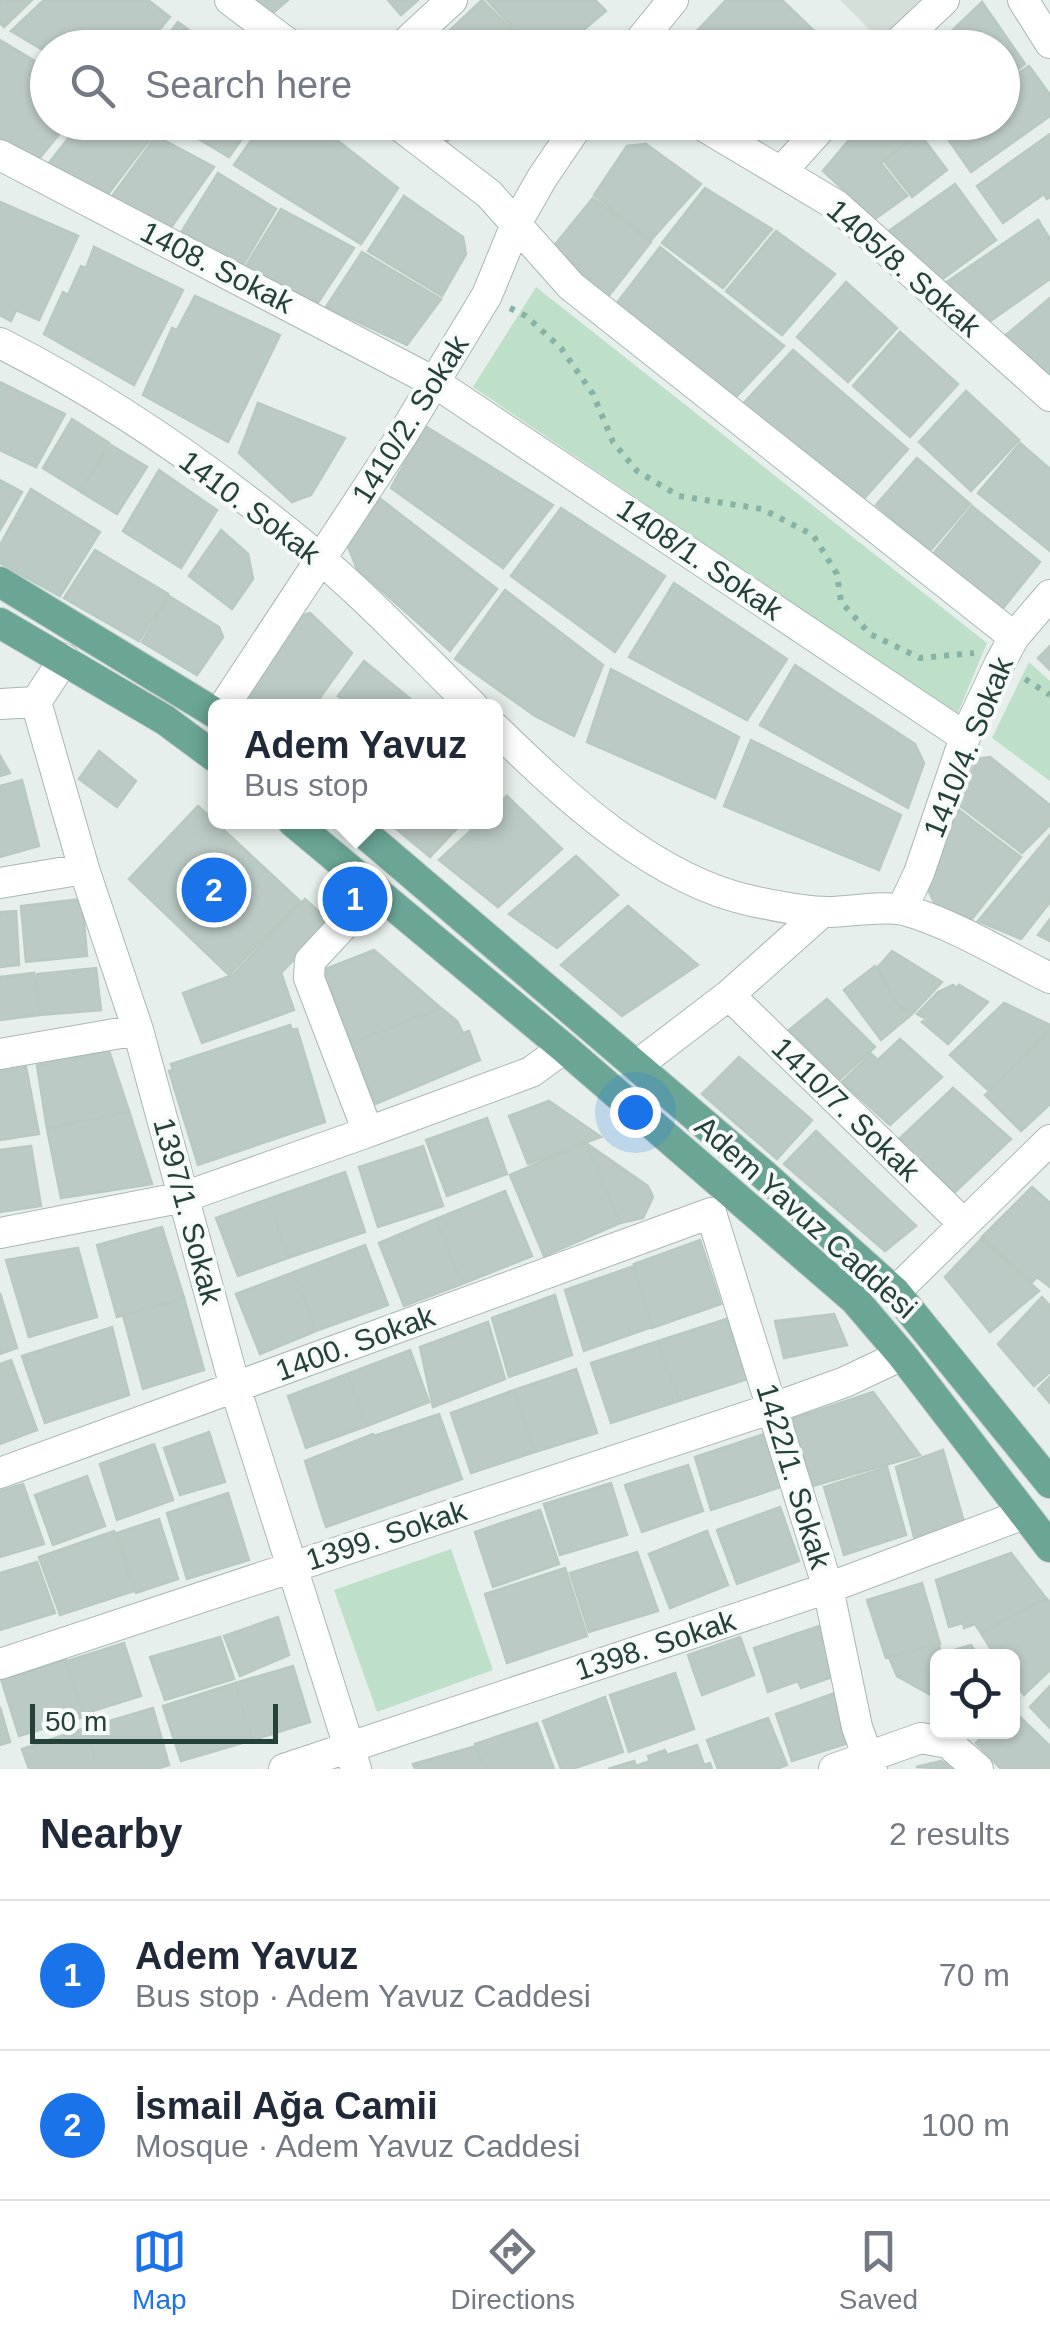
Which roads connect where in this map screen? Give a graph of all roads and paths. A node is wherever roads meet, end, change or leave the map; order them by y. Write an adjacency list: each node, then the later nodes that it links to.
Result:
1 (230, 0): 6 (street)
2 (452, 0): 7 (street)
3 (673, 0): 8 (street)
4 (944, 0): 9 (street)
5 (1024, 0): 10 (street)
6 (270, 30)
7 (420, 30)
8 (649, 30)
9 (913, 30)
10 (1050, 43)
11 (418, 140): 17 (street)
12 (568, 140): 17 (street, 1410/2. Sokak)
13 (728, 140): 16 (street, 1405/8. Sokak)
14 (810, 140): 16 (street)
15 (0, 156): 20 (street, 1408. Sokak)
16 (782, 172): 21 (street, 1405/8. Sokak)
17 (518, 222): 18 (street, 1410/2. Sokak); 26 (street)
18 (487, 295): 20 (street, 1410/2. Sokak); 26 (path)
19 (0, 343): 22 (street, 1410. Sokak)
20 (434, 382): 22 (street, 1410/2. Sokak); 34 (street, 1408/1. Sokak)
21 (1050, 396)
22 (321, 560): 28 (street, 1410/2. Sokak); 29 (street, 1410. Sokak)
23 (0, 582): 32 (main road)
24 (1050, 594): 26 (street, 1410/4. Sokak)
25 (0, 623): 27 (main road)
26 (1007, 650): 34 (street, 1410/4. Sokak)
27 (64, 659): 30 (street); 35 (main road)
28 (229, 699)
29 (466, 699)
30 (36, 702): 31 (street); 38 (street, 1397/1. Sokak)
31 (0, 704)
32 (208, 709)
33 (503, 735): 42 (street)
34 (965, 737): 41 (street, 1410/4. Sokak)
35 (208, 751)
36 (302, 829): 40 (main road, Adem Yavuz Caddesi)
37 (359, 829): 48 (main road, Adem Yavuz Caddesi)
38 (84, 869): 39 (street); 45 (street, 1397/1. Sokak)
39 (0, 883)
40 (376, 890): 46 (main road, Adem Yavuz Caddesi); 49 (street)
41 (902, 910): 42 (street); 43 (street)
42 (822, 912): 44 (street)
43 (1050, 978)
44 (729, 995): 48 (street); 53 (street, 1410/7. Sokak)
45 (138, 1030): 47 (street); 51 (street, 1397/1. Sokak)
46 (564, 1048): 49 (street); 52 (main road, Adem Yavuz Caddesi)
47 (0, 1054)
48 (636, 1066): 55 (main road, Adem Yavuz Caddesi)
49 (368, 1132): 51 (street)
50 (1050, 1140): 53 (street)
51 (184, 1197): 54 (street); 57 (street, 1397/1. Sokak)
52 (719, 1202): 56 (main road, Adem Yavuz Caddesi); 57 (street, 1400. Sokak); 58 (street, 1422/1. Sokak)
53 (964, 1224): 55 (street)
54 (0, 1233)
55 (895, 1292): 60 (main road, Adem Yavuz Caddesi)
56 (902, 1355): 58 (street, 1399. Sokak); 61 (main road, Adem Yavuz Caddesi)
57 (235, 1387): 59 (street, 1400. Sokak); 63 (street, 1397/1. Sokak)
58 (773, 1408): 63 (street, 1399. Sokak); 64 (street, 1422/1. Sokak)
59 (0, 1473)
60 (1050, 1483)
61 (1024, 1514): 62 (main road, Adem Yavuz Caddesi); 64 (street, 1398. Sokak)
62 (1050, 1547)
63 (291, 1566): 65 (street, 1399. Sokak); 66 (street, 1397/1. Sokak)
64 (828, 1588): 66 (street, 1398. Sokak); 67 (street, 1422/1. Sokak)
65 (0, 1664)
66 (352, 1758): 68 (street, 1398. Sokak)
67 (870, 1763): 69 (street); 70 (street)
68 (284, 1769)
69 (834, 1769)
70 (978, 1769)

